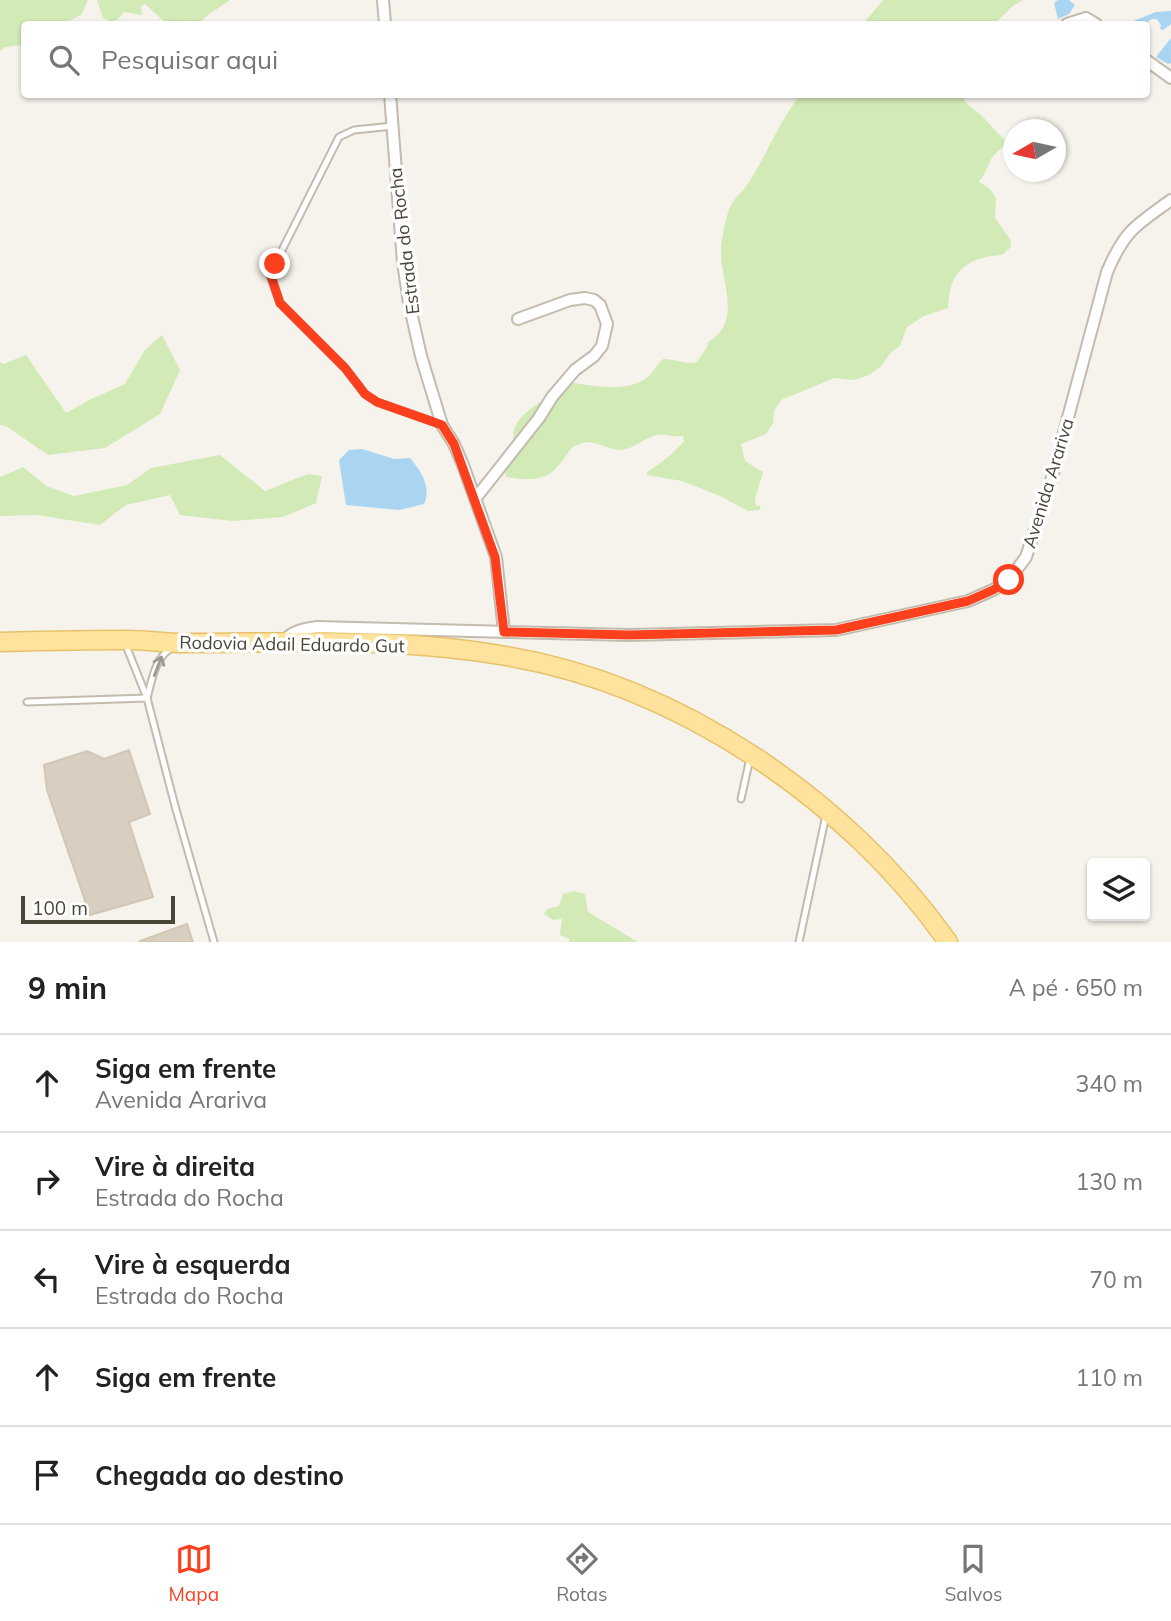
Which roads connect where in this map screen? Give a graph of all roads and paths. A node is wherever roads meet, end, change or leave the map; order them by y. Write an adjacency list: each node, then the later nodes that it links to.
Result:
1 (383, 0): 2 (street)
2 (385, 21)
3 (1150, 63): 4 (street)
4 (1171, 78)
5 (390, 98): 6 (street, Estrada do Rocha)
6 (393, 126): 9 (street, Estrada do Rocha); 9 (lane)
7 (1171, 200): 11 (street, Avenida Arariva)
8 (518, 319): 10 (street)
9 (442, 425): 10 (street, Estrada do Rocha)
10 (475, 499): 11 (street, Estrada do Rocha)
11 (504, 632): 14 (street, Avenida Arariva)
12 (123, 640): 13 (main road, Rodovia Adail Eduardo Gut); 15 (main road, Rodovia Adail Eduardo Gut); 16 (lane)
13 (0, 642)
14 (282, 642): 15 (main road, Rodovia Adail Eduardo Gut); 18 (main road, Rodovia Adail Eduardo Gut)
15 (181, 643): 16 (lane, one-way to 15)
16 (148, 698): 17 (lane); 21 (lane)
17 (27, 702)
18 (750, 755): 19 (lane); 20 (main road, Rodovia Adail Eduardo Gut)
19 (741, 799)
20 (827, 812): 22 (lane); 23 (main road, Rodovia Adail Eduardo Gut)
21 (214, 942)
22 (799, 942)
23 (948, 942)

